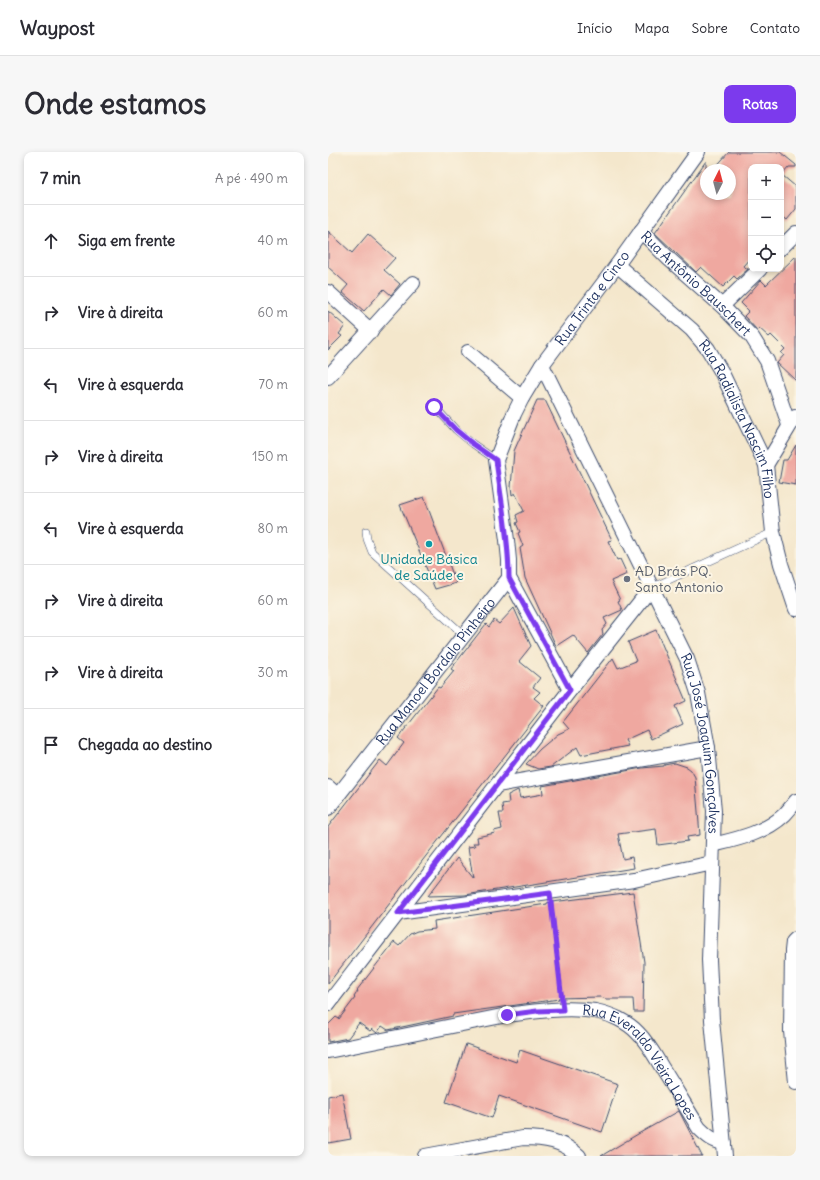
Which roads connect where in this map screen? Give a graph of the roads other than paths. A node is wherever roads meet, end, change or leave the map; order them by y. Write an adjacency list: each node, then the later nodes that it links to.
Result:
1 (698, 152): 2 (street, Rua Antônio Bauschert)
2 (641, 231): 5 (street, Rua Trinta e Cinco); 9 (street, Rua Antônio Bauschert)
3 (796, 233): 4 (street)
4 (784, 245)
5 (617, 265): 12 (street, Rua Trinta e Cinco); 18 (street, Rua Radialista Nascim Filho)
6 (757, 272): 9 (street)
7 (413, 283): 10 (street)
8 (328, 292): 10 (street)
9 (722, 306): 16 (street, Rua Antônio Bauschert)
10 (371, 331): 13 (street)
11 (468, 352): 14 (street)
12 (542, 365): 14 (street); 22 (street, Rua José Joaquim Gonçalves)
13 (328, 377)
14 (522, 398): 17 (street)
15 (434, 407): 17 (lane)
16 (793, 420): 18 (street)
17 (496, 460): 21 (street)
18 (766, 465): 20 (street, Rua Radialista Nascim Filho)
19 (366, 531): 24 (lane)
20 (773, 532): 22 (lane); 23 (street, Rua Radialista Nascim Filho)
21 (509, 578): 24 (street, Rua Manoel Bordalo Pinheiro); 25 (street)
22 (651, 588): 25 (street); 26 (street, Rua José Joaquim Gonçalves)
23 (796, 608)
24 (464, 635): 28 (street, Rua Manoel Bordalo Pinheiro)
25 (570, 690): 27 (street)
26 (708, 748): 27 (street); 31 (street, Rua José Joaquim Gonçalves)
27 (497, 785): 33 (street)
28 (333, 791): 30 (street, Rua Manoel Bordalo Pinheiro)
29 (796, 801): 31 (street)
30 (328, 808)
31 (713, 845): 32 (street, Rua José Joaquim Gonçalves)
32 (712, 863): 33 (street); 38 (street, Rua José Joaquim Gonçalves)
33 (398, 913): 35 (street)
34 (796, 939): 37 (street)
35 (328, 1004)
36 (328, 1051): 38 (street, Rua Everaldo Vieira Lopes)
37 (796, 1082)
38 (725, 1149)
39 (425, 1156): 40 (street)
40 (579, 1156)

